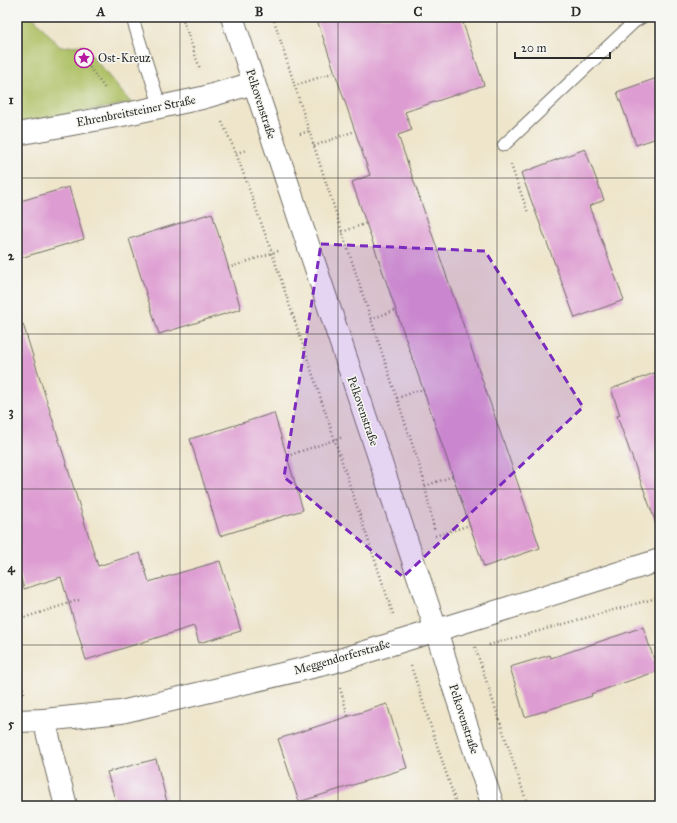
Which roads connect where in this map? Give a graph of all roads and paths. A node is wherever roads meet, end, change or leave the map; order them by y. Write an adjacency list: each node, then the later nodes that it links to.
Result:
1 (132, 17): 11 (lane)
2 (182, 17): 10 (path)
3 (232, 17): 8 (street, Pelkovenstraße)
4 (273, 17): 9 (path)
5 (642, 17): 15 (lane)
6 (86, 61): 12 (path)
7 (335, 72): 9 (path)
8 (254, 83): 10 (street, Ehrenbreitsteiner Straße); 36 (street, Pelkovenstraße)
9 (294, 86): 16 (path)
10 (210, 96): 11 (street, Ehrenbreitsteiner Straße); 20 (path)
11 (160, 106): 12 (street, Ehrenbreitsteiner Straße)
12 (122, 114): 14 (street, Ehrenbreitsteiner Straße)
13 (355, 131): 16 (path)
14 (17, 134)
15 (504, 145): 17 (path)
16 (314, 146): 19 (path)
17 (528, 214)
18 (367, 223): 19 (path)
19 (342, 232): 23 (path)
20 (272, 253): 21 (path); 26 (path)
21 (228, 268)
22 (396, 310): 23 (path)
23 (371, 319): 25 (path)
24 (423, 389): 25 (path)
25 (397, 398): 29 (path)
26 (335, 440): 27 (path); 37 (path)
27 (287, 456)
28 (453, 476): 29 (path)
29 (425, 486): 30 (path)
30 (470, 524)
31 (660, 560): 35 (street, Meggendorferstraße)
32 (660, 597): 38 (path)
33 (79, 600): 34 (path)
34 (17, 620)
35 (465, 621): 36 (street, Meggendorferstraße); 38 (path)
36 (436, 630): 37 (street, Meggendorferstraße); 43 (street, Pelkovenstraße)
37 (402, 640): 39 (street, Meggendorferstraße); 42 (path)
38 (475, 649): 44 (path)
39 (44, 720): 40 (street, Meggendorferstraße); 41 (street)
40 (17, 722)
41 (66, 806)
42 (457, 806)
43 (493, 806)
44 (528, 806)

